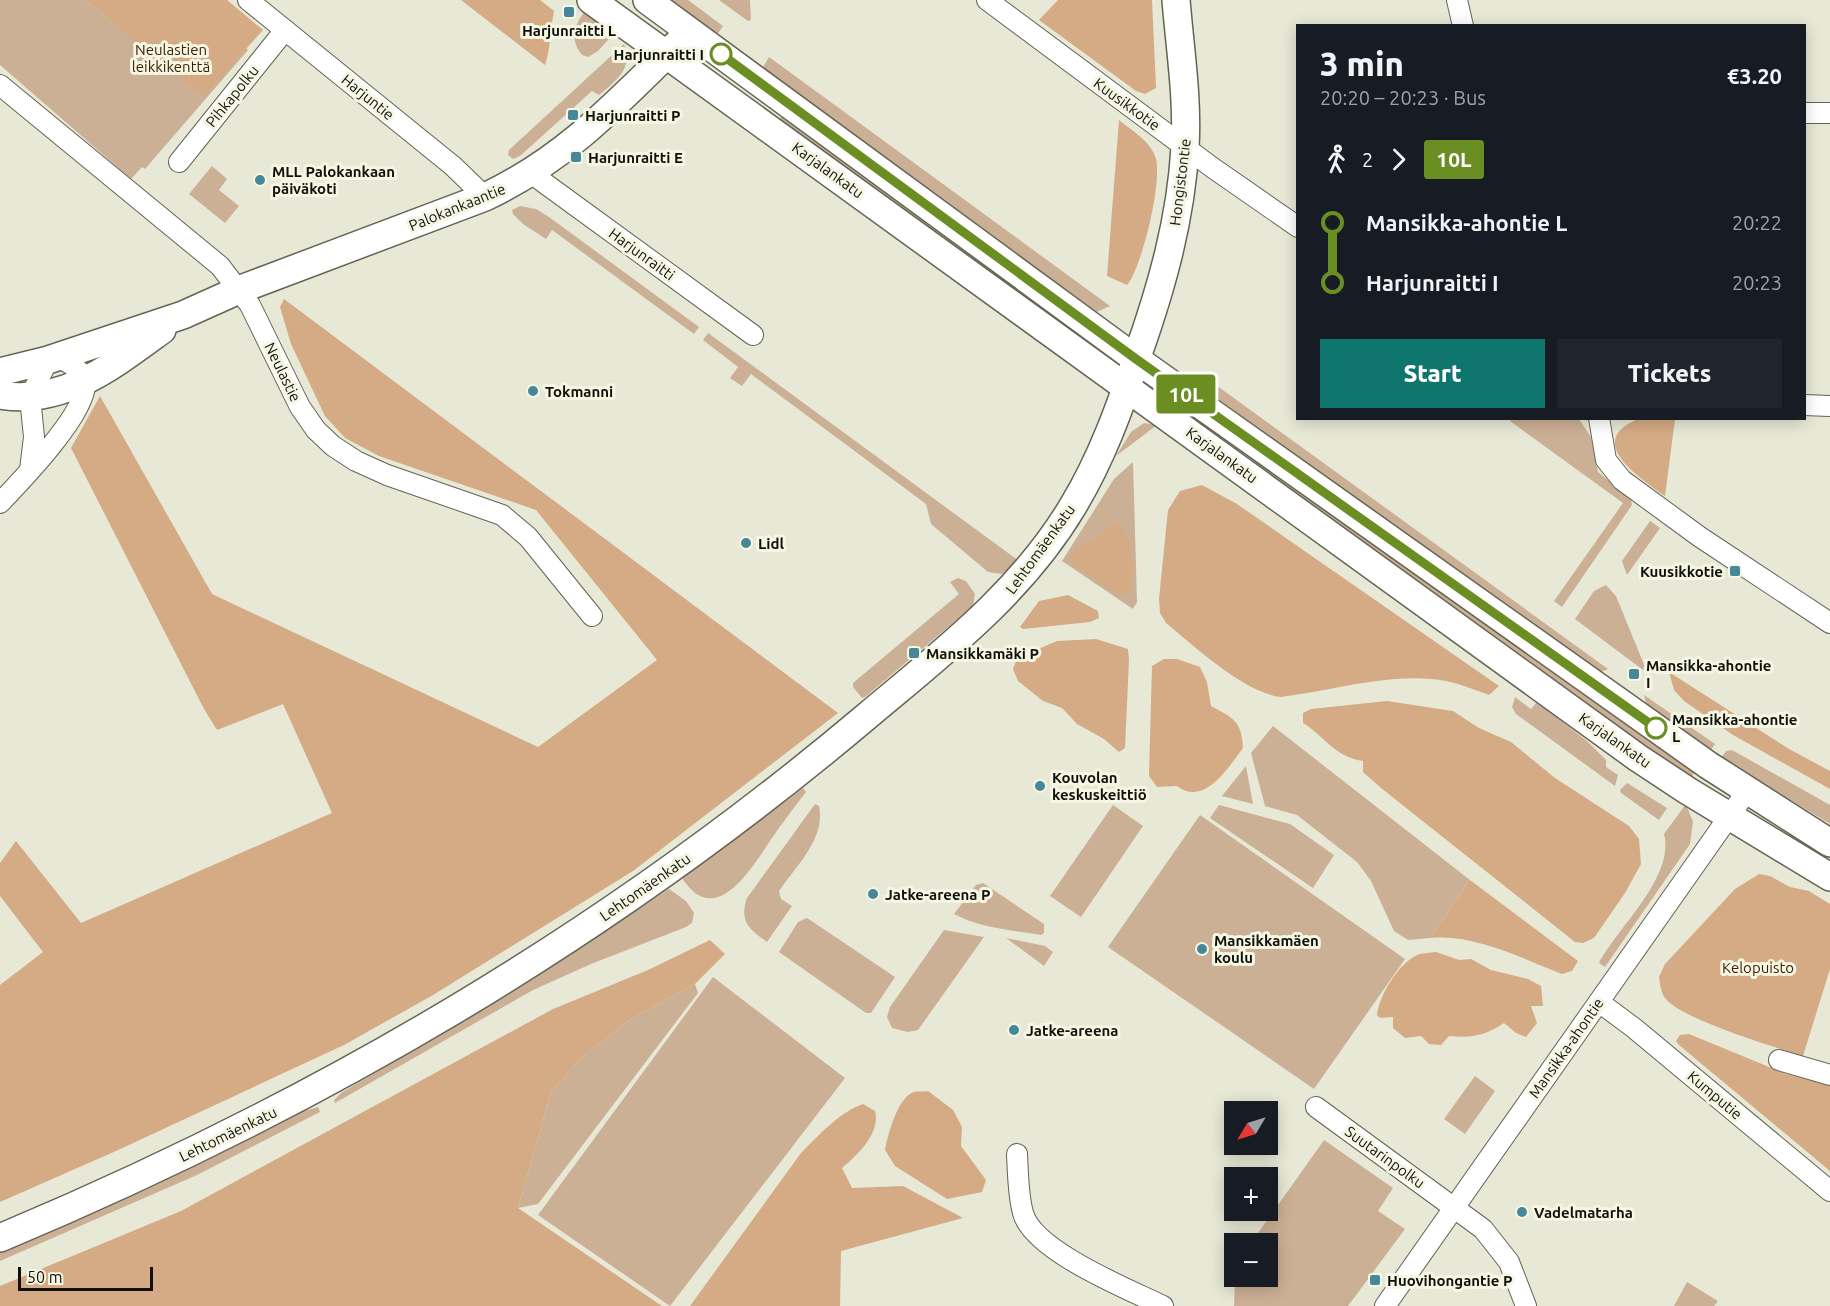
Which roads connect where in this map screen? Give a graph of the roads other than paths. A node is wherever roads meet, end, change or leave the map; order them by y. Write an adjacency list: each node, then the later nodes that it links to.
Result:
1 (248, 0): 8 (street, Harjuntie)
2 (591, 0): 10 (main road, Karjalankatu)
3 (647, 0): 9 (main road, Karjalankatu)
4 (987, 0): 14 (street, Kuusikkotie)
5 (1176, 0): 14 (main road, Hongistontie)
6 (1456, 0): 7 (street)
7 (1462, 24)
8 (285, 30): 15 (street, Pihkapolku); 17 (street, Harjuntie)
9 (690, 32): 10 (main road, Palokankaantie); 23 (main road, Karjalankatu)
10 (666, 55): 16 (main road, Palokankaantie); 26 (main road, Karjalankatu)
11 (0, 85): 19 (street, Neulastie)
12 (1806, 113): 13 (street)
13 (1830, 113)
14 (1185, 146): 18 (street, Kuusikkotie); 23 (main road, Hongistontie)
15 (179, 162)
16 (532, 174): 17 (main road, Palokankaantie); 21 (street, Harjunraitti)
17 (485, 197): 19 (main road, Palokankaantie)
18 (1296, 226)
19 (241, 289): 20 (main road, Palokankaantie); 34 (street, Neulastie)
20 (183, 315): 22 (main road, Palokankaantie); 25 (main road, Palokankaantie)
21 (753, 335)
22 (52, 358): 24 (main road, Palokankaantie); 25 (street); 28 (street)
23 (1136, 359): 26 (main road, Lehtomäenkatu); 36 (main road, Karjalankatu)
24 (0, 372)
25 (85, 383): 28 (main road, Palokankaantie); 32 (street)
26 (1127, 386): 37 (main road, Karjalankatu); 47 (main road, Lehtomäenkatu)
27 (0, 395): 28 (main road, Palokankaantie)
28 (30, 397): 32 (street)
29 (1806, 405): 30 (street)
30 (1830, 406)
31 (1599, 420): 35 (street)
32 (30, 470): 33 (street)
33 (0, 503)
34 (591, 616)
35 (1830, 623)
36 (1747, 791): 37 (street, Mansikka-ahontie); 38 (main road, Karjalankatu)
37 (1730, 817): 39 (main road, Karjalankatu); 40 (street, Mansikka-ahontie)
38 (1830, 843)
39 (1830, 877)
40 (1599, 1002): 45 (street, Kumputie); 46 (street, Mansikka-ahontie)
41 (1779, 1060): 42 (street)
42 (1830, 1075)
43 (1316, 1107): 46 (street, Suutarinpolku)
44 (1017, 1154): 48 (street)
45 (1830, 1191)
46 (1454, 1206): 49 (street, Mansikka-ahontie); 50 (street, Suutarinpolku)
47 (0, 1238)
48 (1163, 1306)
49 (1385, 1306)
50 (1526, 1306)

